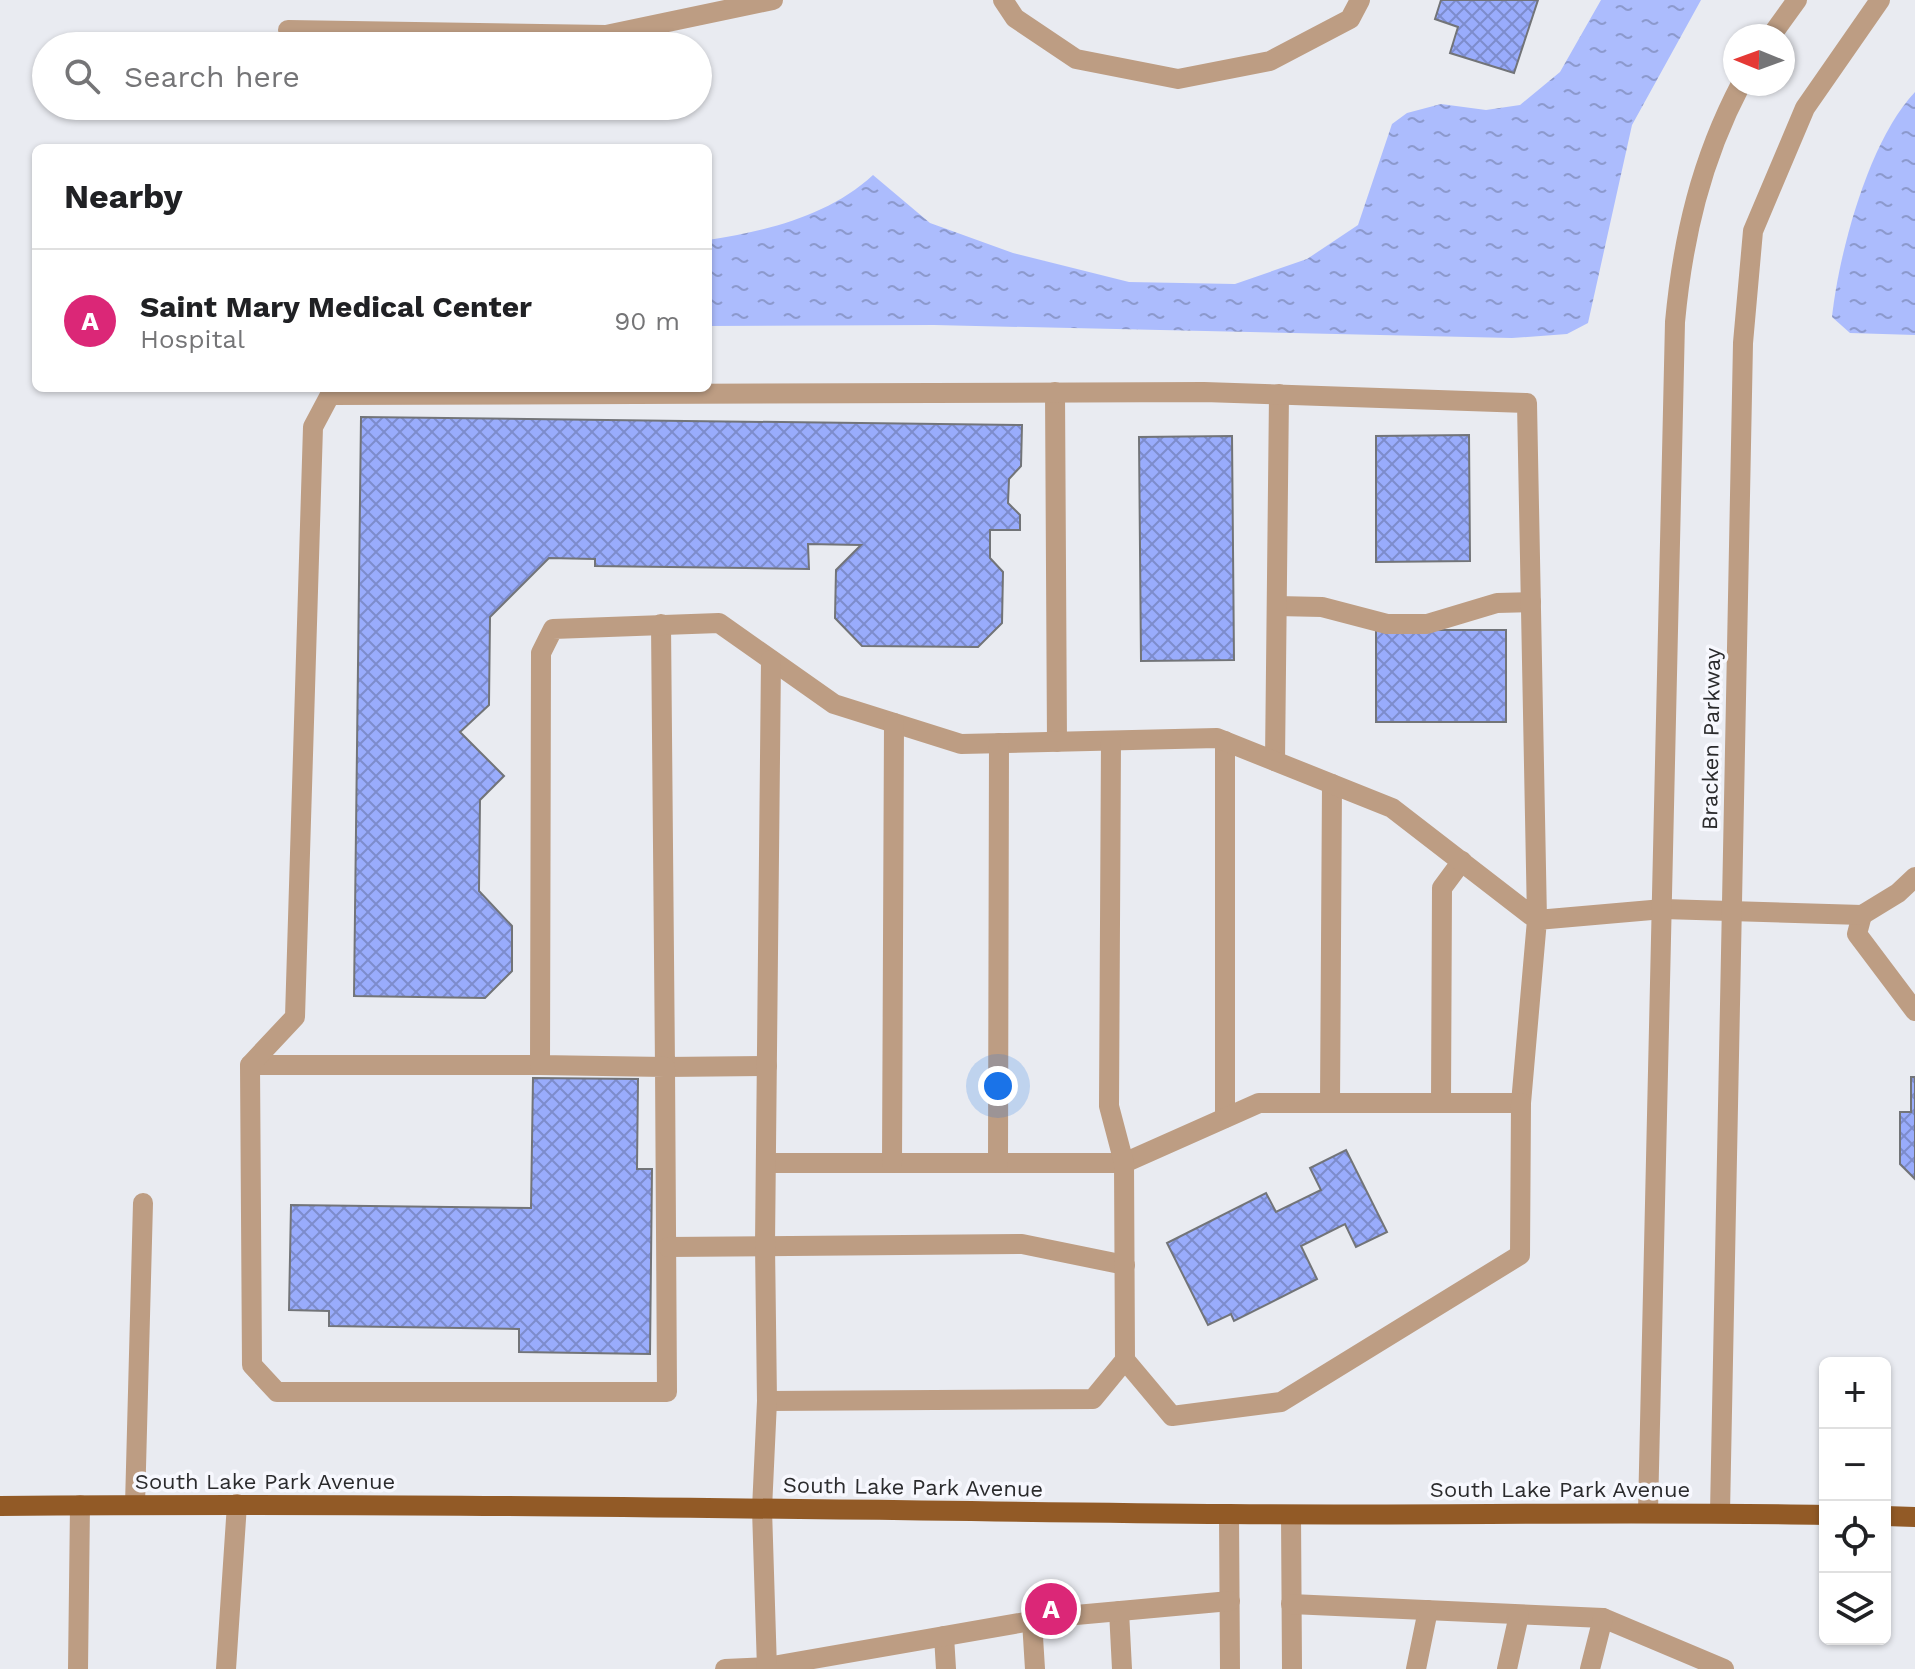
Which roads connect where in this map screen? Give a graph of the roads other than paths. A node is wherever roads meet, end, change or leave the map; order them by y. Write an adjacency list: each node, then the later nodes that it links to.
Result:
1 (773, 0): 9 (street)
2 (1003, 0): 3 (street)
3 (1360, 0)
4 (1797, 0): 6 (street)
5 (1880, 0): 27 (street, Bracken Parkway)
6 (1780, 24)
7 (288, 30): 8 (street)
8 (415, 32)
9 (620, 32)
10 (1735, 96): 26 (street, Bracken Parkway)
11 (1055, 392): 12 (street); 20 (street); 31 (street)
12 (1279, 394): 13 (street); 14 (street)
13 (1531, 602): 14 (street); 29 (street)
14 (1277, 606): 22 (street)
15 (661, 624): 16 (street); 32 (street); 34 (street)
16 (771, 660): 17 (street); 33 (street)
17 (894, 723): 21 (street); 40 (street)
18 (1111, 741): 19 (street); 20 (street); 42 (street)
19 (1225, 741): 22 (street); 38 (street)
20 (1057, 742): 21 (street)
21 (999, 743): 41 (street)
22 (1275, 761): 23 (street)
23 (1332, 784): 24 (street); 35 (street)
24 (1462, 861): 29 (street); 36 (street)
25 (1915, 877): 28 (street)
26 (1663, 909): 27 (street); 29 (street); 54 (street, Bracken Parkway)
27 (1731, 910): 28 (street); 55 (street, Bracken Parkway)
28 (1862, 915): 30 (street)
29 (1537, 920): 37 (street)
30 (1915, 1011)
31 (250, 1065): 32 (street); 45 (street)
32 (540, 1065): 34 (street)
33 (767, 1066): 34 (street); 39 (street)
34 (665, 1067): 45 (street)
35 (1330, 1103): 36 (street); 38 (street)
36 (1441, 1103): 37 (street)
37 (1521, 1103): 47 (street)
38 (1225, 1118): 42 (street)
39 (766, 1163): 40 (street); 44 (street)
40 (892, 1163): 41 (street)
41 (998, 1163): 42 (street)
42 (1124, 1163): 46 (street)
43 (143, 1203): 51 (street)
44 (765, 1245): 45 (street); 46 (street); 48 (street)
45 (668, 1247)
46 (1125, 1265): 47 (street)
47 (1125, 1360): 48 (street)
48 (767, 1401): 53 (street)
49 (237, 1504): 51 (main road, South Lake Park Avenue); 53 (main road, South Lake Park Avenue); 73 (street)
50 (80, 1505): 51 (main road, South Lake Park Avenue); 52 (main road, South Lake Park Avenue); 72 (street)
51 (135, 1505)
52 (0, 1506)
53 (762, 1509): 56 (main road, South Lake Park Avenue); 71 (street)
54 (1648, 1512): 55 (main road, South Lake Park Avenue); 57 (main road, South Lake Park Avenue)
55 (1720, 1513): 58 (main road, South Lake Park Avenue)
56 (1229, 1514): 57 (main road, South Lake Park Avenue); 61 (street)
57 (1291, 1515): 62 (street)
58 (1819, 1515)
59 (1891, 1516): 60 (main road)
60 (1915, 1517)
61 (1230, 1601): 64 (street); 78 (street)
62 (1291, 1604): 63 (street); 79 (street)
63 (1428, 1610): 65 (street); 80 (street)
64 (1119, 1611): 67 (street); 77 (street)
65 (1519, 1615): 66 (street); 81 (street)
66 (1603, 1618): 70 (street); 82 (street)
67 (1032, 1621): 68 (street); 76 (street)
68 (944, 1636): 69 (street); 75 (street)
69 (868, 1659): 71 (street)
70 (1682, 1661): 83 (street)
71 (767, 1668): 74 (street)
72 (78, 1669)
73 (226, 1669)
74 (725, 1669)
75 (946, 1669)
76 (1035, 1669)
77 (1122, 1669)
78 (1230, 1669)
79 (1292, 1669)
80 (1416, 1669)
81 (1507, 1669)
82 (1590, 1669)
83 (1724, 1669)

